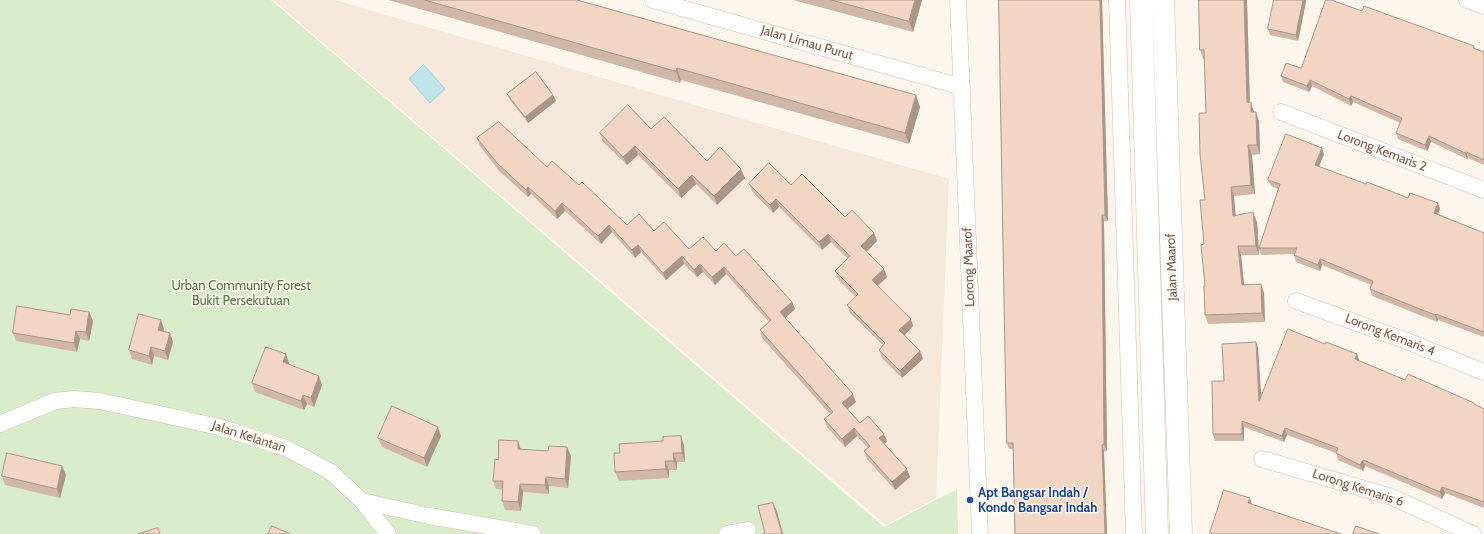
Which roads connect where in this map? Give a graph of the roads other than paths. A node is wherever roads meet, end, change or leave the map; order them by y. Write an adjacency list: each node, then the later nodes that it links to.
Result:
1 (653, 0): 8 (street, Jalan Limau Purut)
2 (958, 0): 8 (street, Lorong Maarof)
3 (1117, 0): 21 (street)
4 (1141, 0): 22 (main road, Jalan Maarof)
5 (1163, 0): 23 (main road, Jalan Maarof)
6 (1467, 0): 7 (street)
7 (1484, 6)
8 (962, 87): 20 (street, Lorong Maarof)
9 (1281, 112): 10 (street, Lorong Kemaris 2)
10 (1484, 190)
11 (1296, 301): 12 (street, Lorong Kemaris 4)
12 (1484, 372)
13 (0, 424): 15 (street, Jalan Kelantan)
14 (1262, 459): 24 (street, Lorong Kemaris 6)
15 (362, 501): 17 (street, Jalan Kelantan); 18 (street)
16 (748, 530): 19 (street)
17 (388, 534)
18 (533, 534)
19 (727, 534)
20 (980, 534)
21 (1134, 534)
22 (1157, 534)
23 (1181, 534)
24 (1473, 534)

